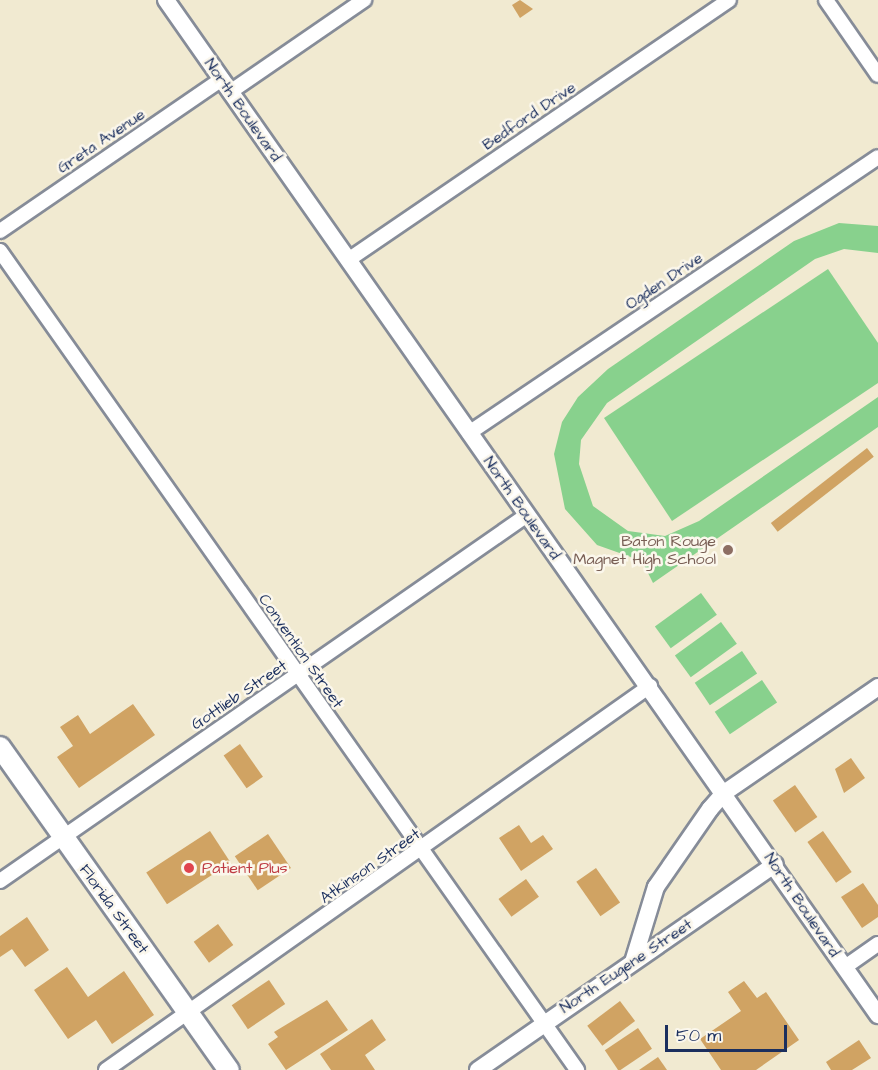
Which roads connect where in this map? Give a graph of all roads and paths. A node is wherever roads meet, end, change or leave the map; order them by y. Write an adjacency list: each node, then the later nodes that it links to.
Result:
1 (166, 0): 6 (street, North Boulevard)
2 (364, 0): 6 (street, Greta Avenue)
3 (729, 0): 10 (street, Bedford Drive)
4 (826, 0): 5 (street)
5 (878, 75)
6 (226, 86): 8 (street, Greta Avenue); 10 (street, North Boulevard)
7 (878, 157): 11 (street, Ogden Drive)
8 (0, 231)
9 (0, 251): 13 (street, Convention Street)
10 (348, 260): 11 (street, North Boulevard)
11 (469, 433): 12 (street, North Boulevard)
12 (527, 515): 13 (street, Gottlieb Street); 14 (street, North Boulevard)
13 (298, 675): 18 (street, Gottlieb Street); 19 (street, Convention Street)
14 (650, 686): 17 (street, North Boulevard); 19 (street, Atkinson Street)
15 (878, 687): 17 (street)
16 (0, 747): 18 (main road, Florida Street)
17 (724, 793): 20 (street, North Boulevard); 23 (street)
18 (63, 836): 21 (street, Gottlieb Street); 25 (main road, Florida Street)
19 (422, 850): 25 (street, Atkinson Street); 27 (street, Convention Street)
20 (775, 864): 23 (street, North Eugene Street); 24 (street, North Boulevard)
21 (0, 881)
22 (878, 944): 24 (street)
23 (633, 962): 27 (street, North Eugene Street)
24 (845, 967): 26 (street, North Boulevard)
25 (189, 1013): 28 (street, Atkinson Street); 29 (main road, Florida Street)
26 (878, 1015)
27 (544, 1022): 30 (street, North Eugene Street); 31 (street, Convention Street)
28 (106, 1070)
29 (229, 1070)
30 (478, 1070)
31 (578, 1070)

